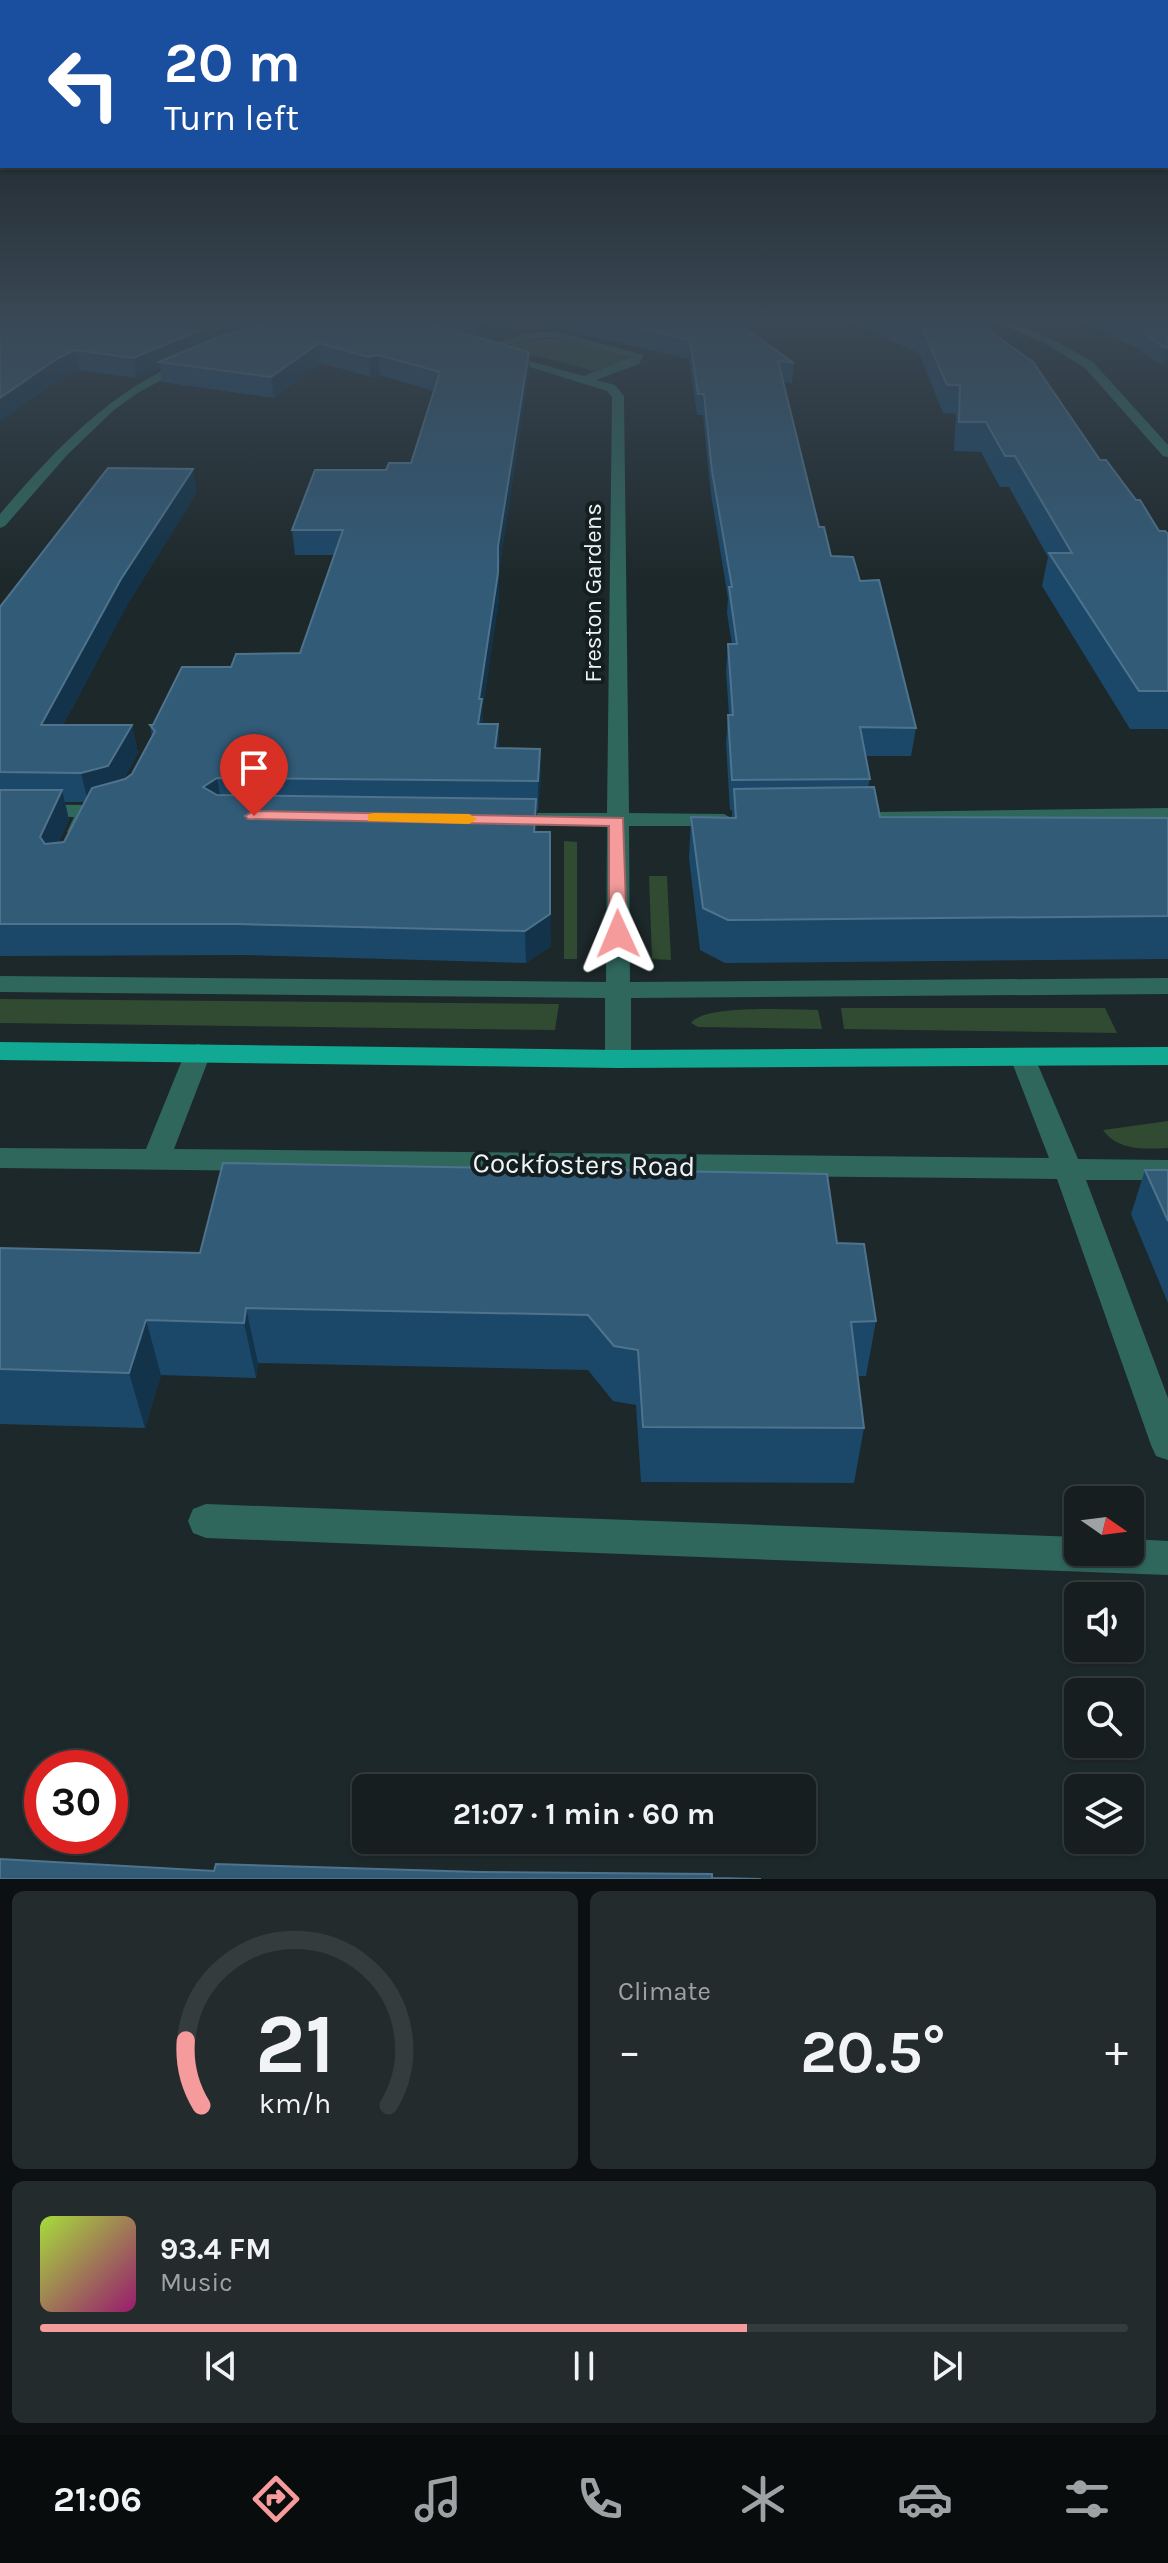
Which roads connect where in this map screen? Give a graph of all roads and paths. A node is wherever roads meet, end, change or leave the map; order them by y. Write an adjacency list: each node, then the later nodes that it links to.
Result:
1 (111, 407): 5 (street)
2 (618, 407): 13 (street, Freston Gardens)
3 (1126, 407): 4 (street)
4 (1168, 453)
5 (0, 523)
6 (112, 805): 8 (street)
7 (0, 810): 8 (street)
8 (88, 811): 14 (street)
9 (1168, 814): 10 (street)
10 (853, 818)
11 (488, 819): 13 (street)
12 (743, 820): 13 (street)
13 (617, 821): 17 (street, Freston Gardens)
14 (68, 852)
15 (0, 984): 17 (street)
16 (1168, 986): 17 (street)
17 (619, 990): 22 (street, Freston Gardens)
18 (0, 1051): 19 (main road)
19 (198, 1053): 22 (main road); 24 (street)
20 (1168, 1056): 21 (main road)
21 (1023, 1057): 22 (main road); 25 (street)
22 (618, 1059)
23 (0, 1158): 24 (street, Cockfosters Road)
24 (156, 1159): 25 (street, Cockfosters Road)
25 (1067, 1169): 26 (street, Cockfosters Road); 27 (street)
26 (1168, 1170)
27 (1168, 1445)
28 (206, 1521): 29 (street)
29 (1168, 1558)

